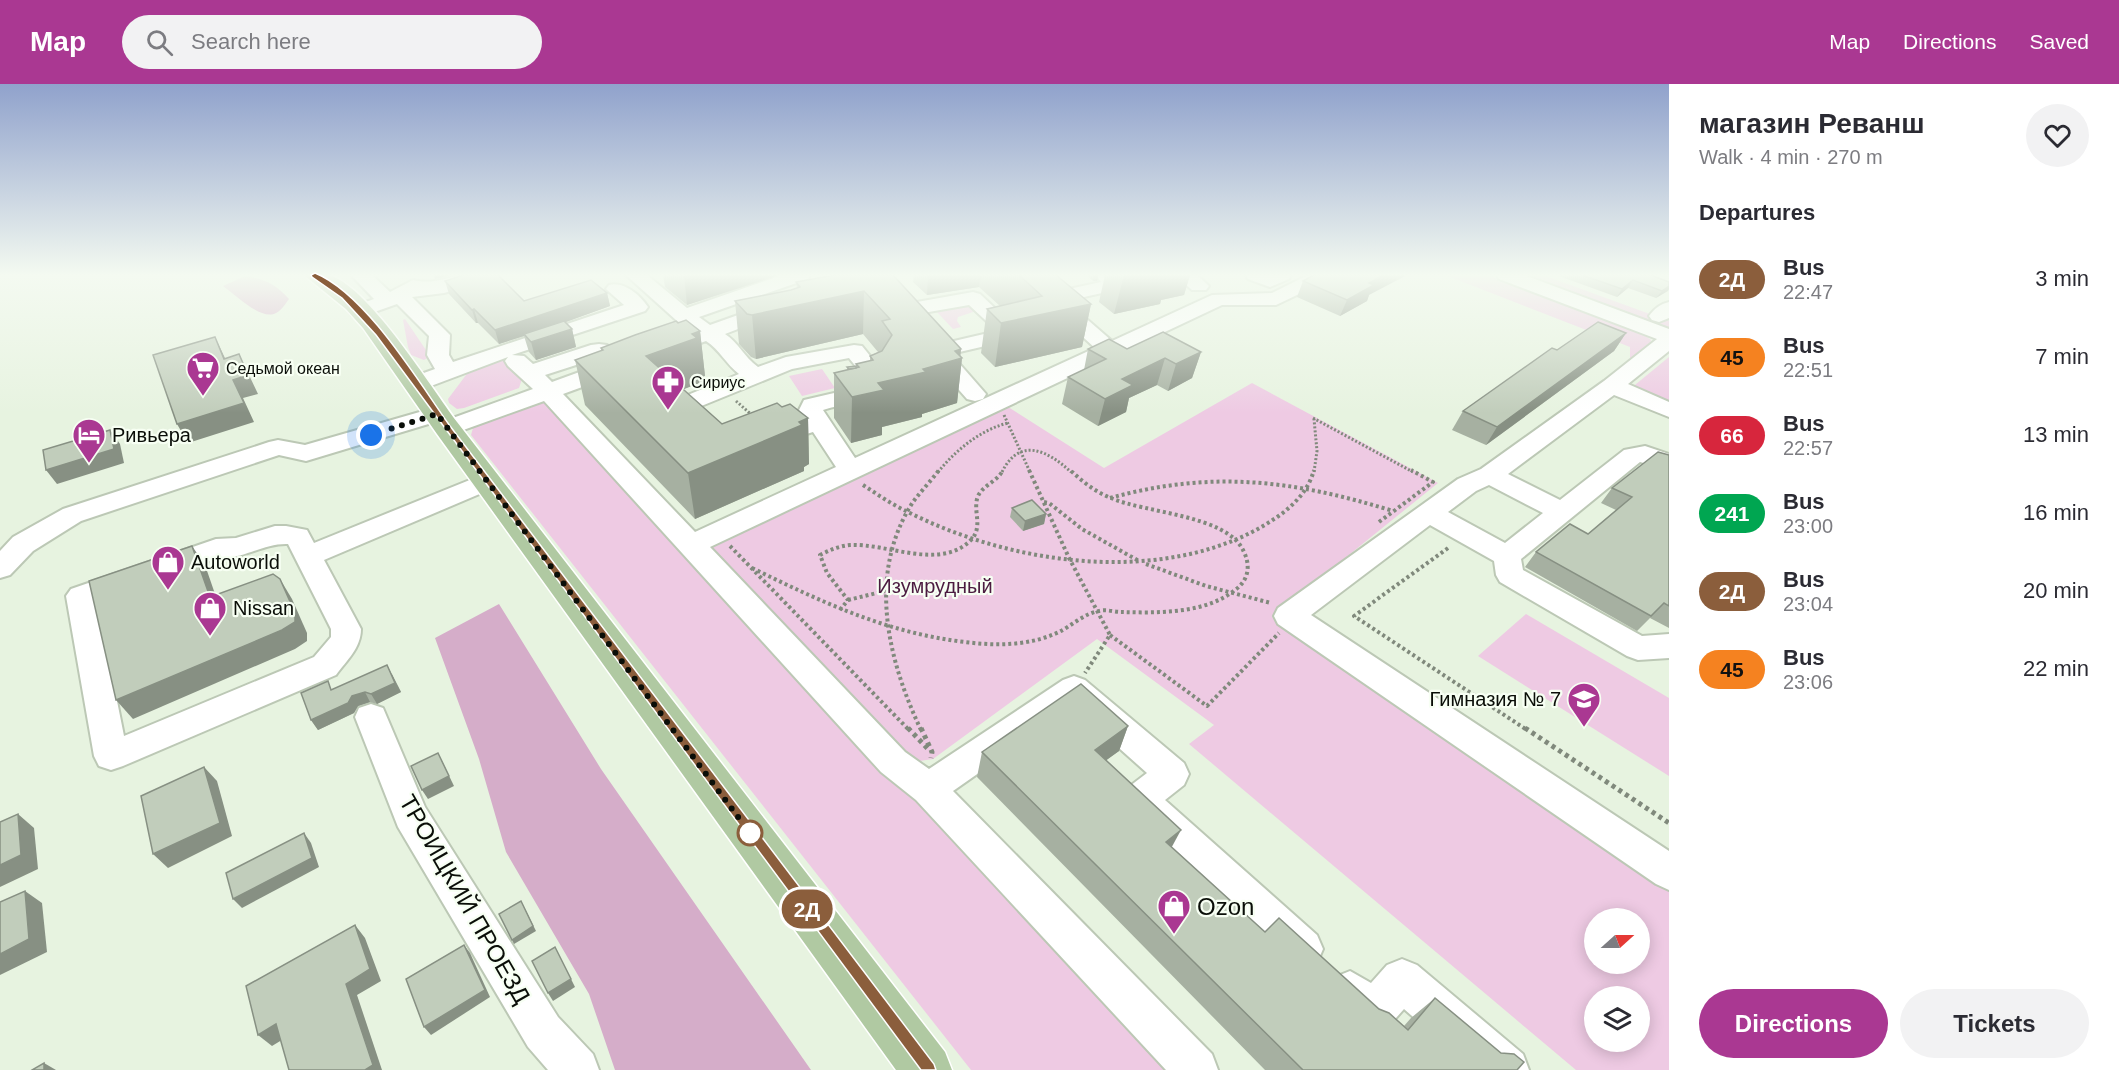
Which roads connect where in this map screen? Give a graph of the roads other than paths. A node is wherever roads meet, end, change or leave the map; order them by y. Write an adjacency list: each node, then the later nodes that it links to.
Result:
1 (383, 321): 20 (main road)
2 (425, 321): 20 (street)
3 (696, 321): 11 (street)
4 (748, 321): 11 (street)
5 (909, 321): 17 (street)
6 (998, 321): 17 (street)
7 (1077, 321): 14 (street)
8 (1169, 321): 14 (street)
9 (1629, 321): 12 (street)
10 (597, 322): 15 (street); 16 (street)
11 (716, 329): 18 (street); 19 (street)
12 (1669, 336)
13 (1669, 340): 22 (street)
14 (1109, 349): 30 (street)
15 (507, 350): 20 (street); 21 (street)
16 (599, 350): 18 (street); 21 (street)
17 (936, 351): 23 (street)
18 (632, 361): 21 (street)
19 (756, 376): 26 (street); 28 (street)
20 (431, 378): 25 (main road)
21 (538, 382): 25 (street); 35 (street)
22 (1612, 386): 24 (street); 31 (street)
23 (975, 394)
24 (1669, 410)
25 (442, 421): 32 (main road); 38 (street)
26 (818, 421): 27 (street); 30 (street)
27 (779, 438)
28 (713, 440)
29 (1669, 462): 33 (street)
30 (849, 471): 35 (street)
31 (1490, 475): 33 (street); 34 (street)
32 (487, 481): 36 (street); 44 (main road)
33 (1562, 512): 37 (street)
34 (1428, 513): 37 (street); 42 (street)
35 (704, 539): 41 (street)
36 (308, 556): 36 (street)
37 (1507, 556): 39 (street)
38 (0, 568)
39 (1669, 646)
40 (371, 717): 43 (street, ТРОИЦКИЙ ПРОЕЗД)
41 (928, 789): 45 (street); 46 (street)
42 (1669, 872)
43 (577, 1070)
44 (927, 1070)
45 (1196, 1070)
46 (1507, 1070)

